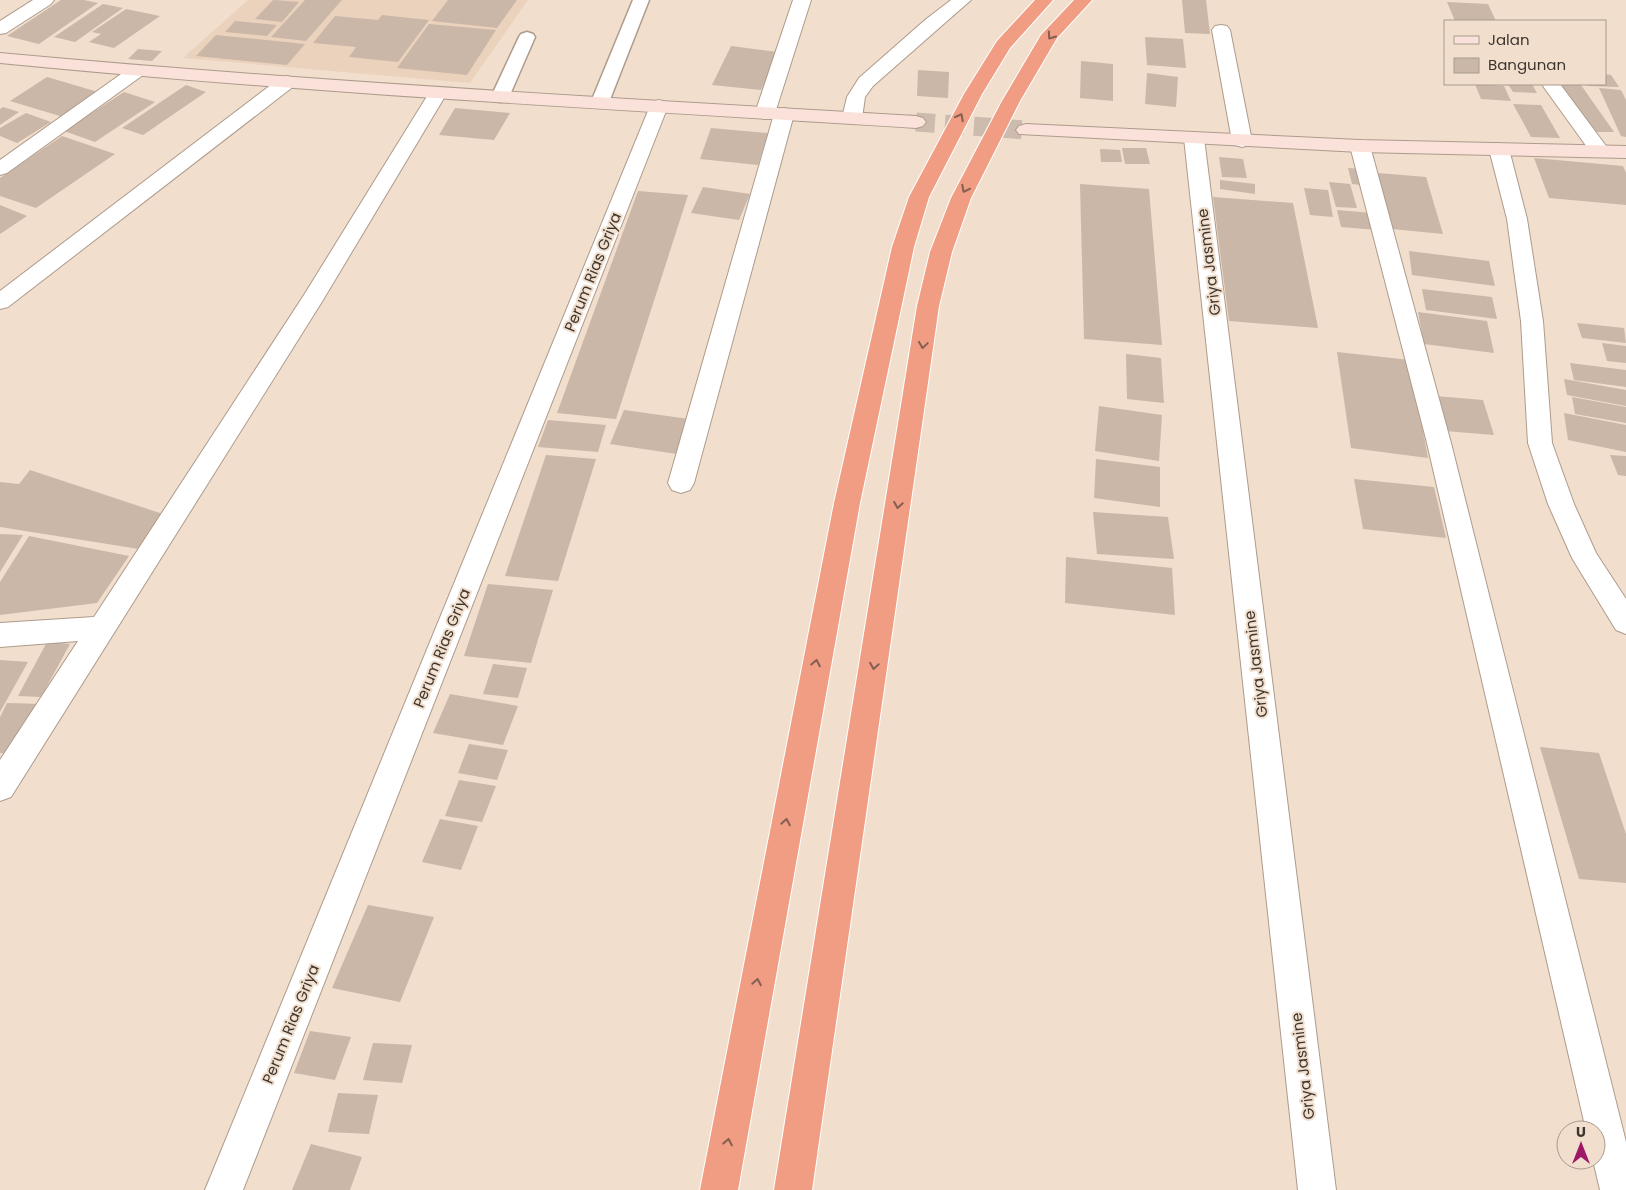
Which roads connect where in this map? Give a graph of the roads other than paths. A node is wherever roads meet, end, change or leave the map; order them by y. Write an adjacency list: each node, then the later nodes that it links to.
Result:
1 (45, 0): 7 (street)
2 (642, 0): 16 (lane)
3 (802, 0): 18 (street)
4 (962, 0): 19 (street)
5 (1044, 0): 36 (highway, one-way to 5)
6 (1083, 0): 37 (highway, one-way to 37)
7 (0, 29)
8 (1221, 30): 23 (street)
9 (527, 37): 15 (lane)
10 (0, 58): 11 (street)
11 (137, 71): 12 (street); 28 (street)
12 (287, 82): 14 (street); 29 (street)
13 (1552, 86): 26 (street)
14 (438, 93): 15 (street); 32 (street)
15 (500, 97): 16 (street)
16 (600, 102): 17 (street)
17 (659, 106): 18 (street); 35 (street, Perum Rias Griya)
18 (774, 114): 19 (street); 30 (street)
19 (852, 118): 20 (street)
20 (916, 122)
21 (1026, 130): 22 (street)
22 (1194, 138): 23 (street); 38 (street, Griya Jasmine)
23 (1242, 141): 24 (street)
24 (1360, 146): 25 (street); 39 (street)
25 (1499, 149): 26 (street); 31 (street)
26 (1599, 150): 27 (street)
27 (1626, 152)
28 (0, 169)
29 (0, 302)
30 (681, 483)
31 (1626, 622)
32 (101, 628): 33 (street); 34 (street)
33 (0, 635)
34 (0, 787)
35 (224, 1190)
36 (718, 1190)
37 (793, 1190)
38 (1317, 1190)
39 (1619, 1190)

